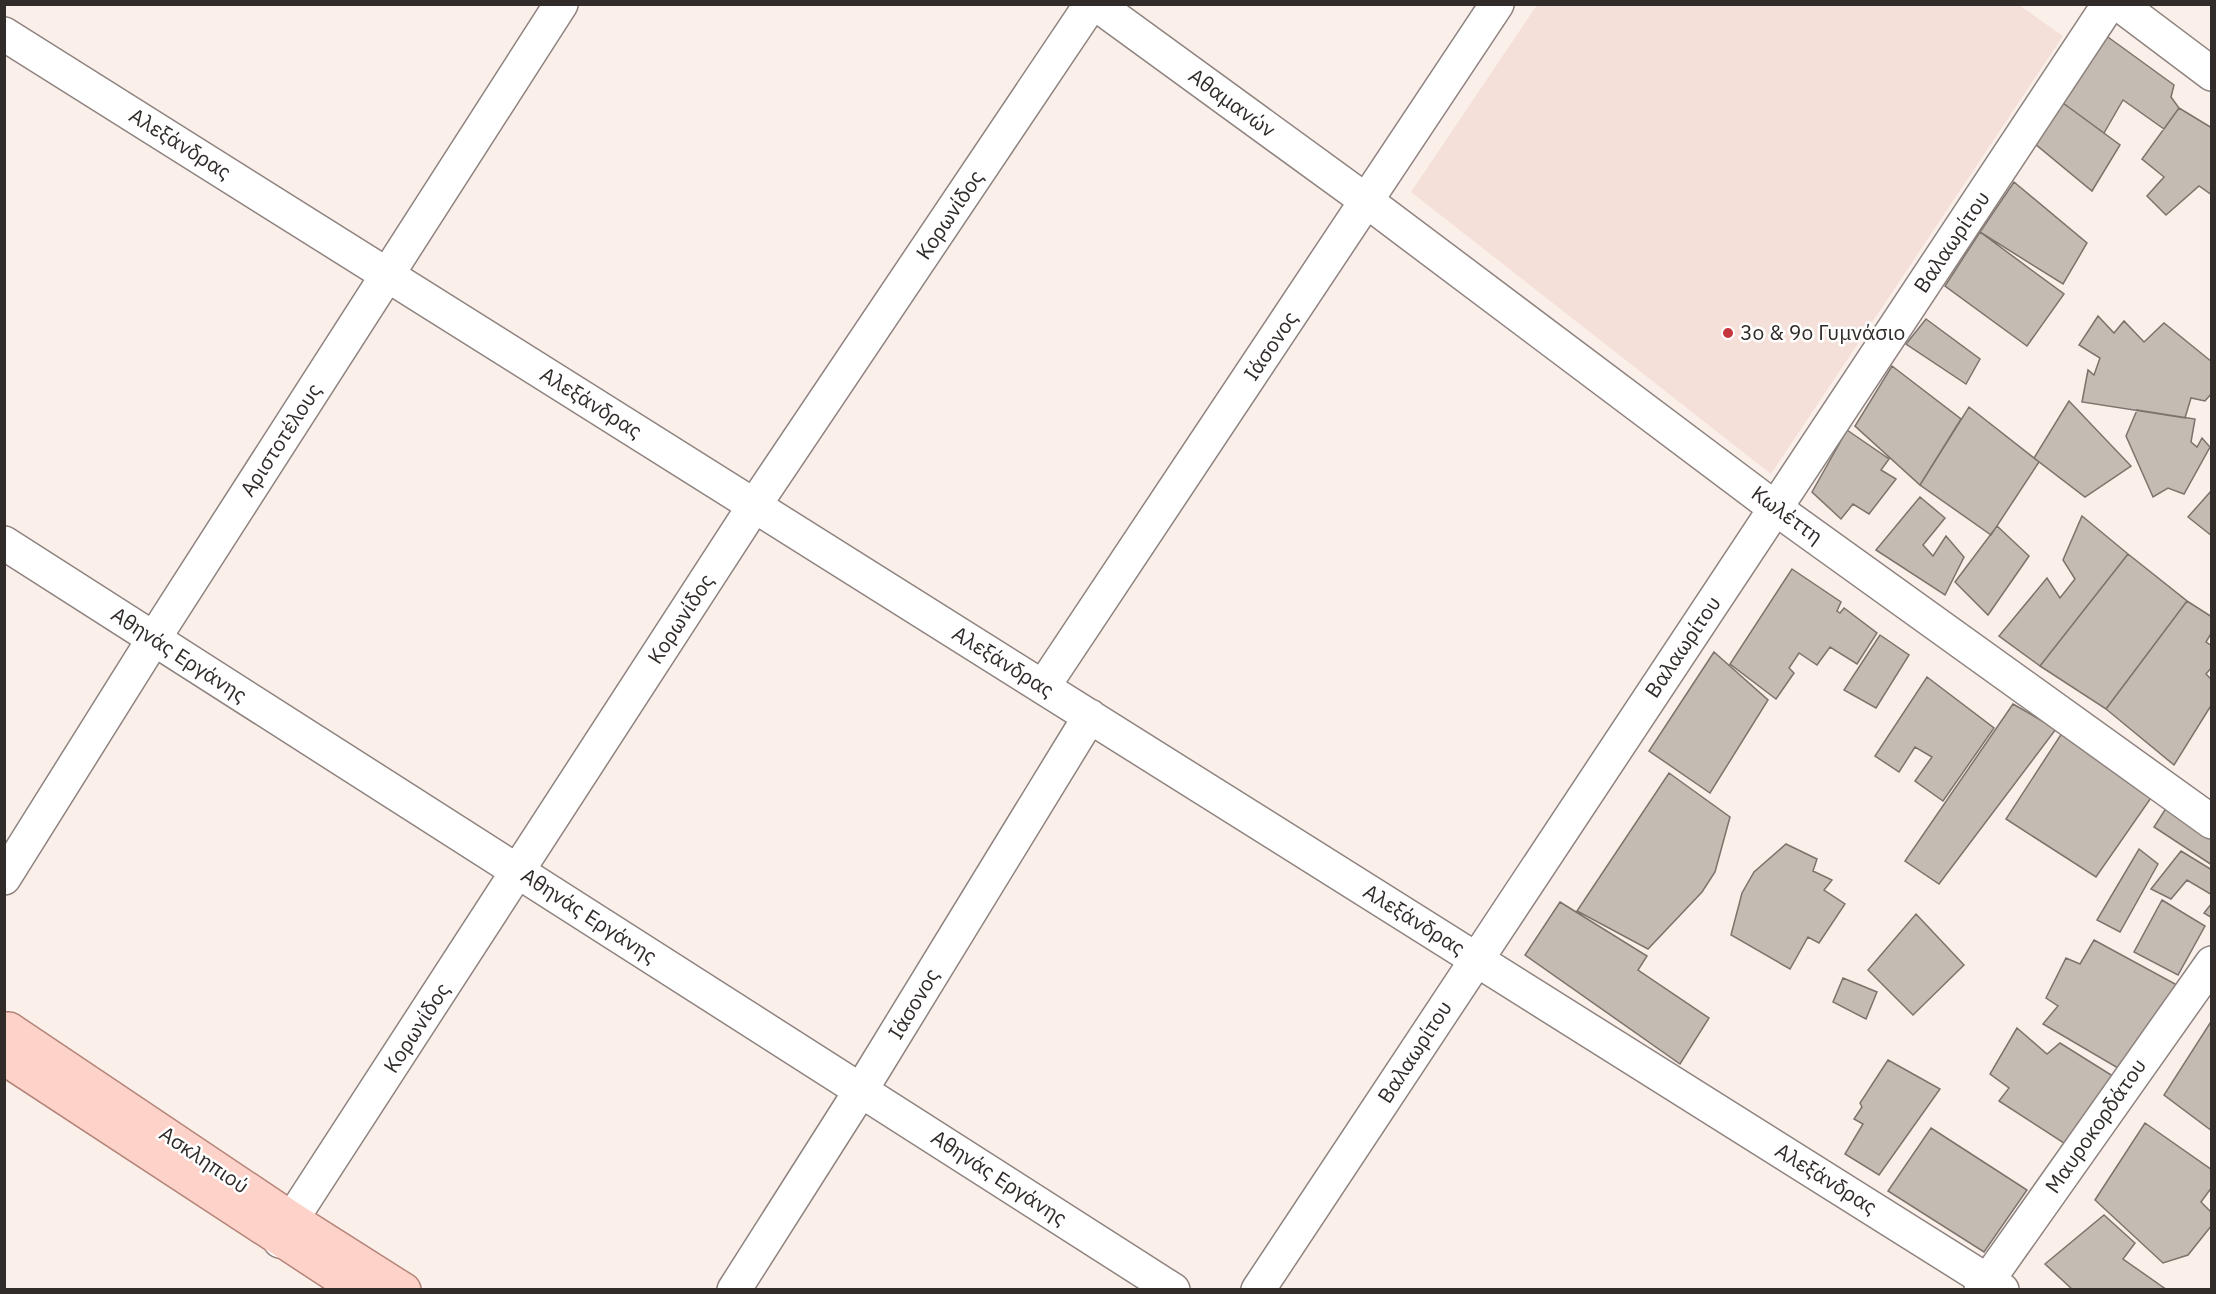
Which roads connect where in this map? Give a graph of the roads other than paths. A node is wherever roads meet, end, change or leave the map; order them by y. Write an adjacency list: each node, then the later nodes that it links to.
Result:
1 (561, 4): 10 (street, Αριστοτέλους)
2 (1091, 4): 11 (street, Κορωνίδος)
3 (1096, 4): 9 (street, Αθαμανών)
4 (1497, 4): 9 (street, Ιάσονος)
5 (2109, 4): 12 (street, Βαλαωρίτου)
6 (2119, 4): 8 (street)
7 (4, 34): 10 (street, Αλεξάνδρας)
8 (2211, 74)
9 (1368, 201): 12 (street, Κωλέττη); 15 (street, Ιάσονος)
10 (386, 274): 11 (street, Αλεξάνδρας); 14 (street, Αριστοτέλους)
11 (754, 506): 15 (street, Αλεξάνδρας); 18 (street, Κορωνίδος)
12 (1775, 508): 17 (street, Κωλέττη); 20 (street, Βαλαωρίτου)
13 (4, 543): 14 (street, Αθηνάς Εργάνης)
14 (153, 640): 18 (street, Αθηνάς Εργάνης); 19 (street, Αριστοτέλους)
15 (1043, 687): 16 (street, Αλεξάνδρας)
16 (1090, 716): 20 (street, Αλεξάνδρας); 24 (street, Ιάσονος)
17 (2211, 822)
18 (519, 871): 24 (street, Αθηνάς Εργάνης); 25 (street, Κορωνίδος)
19 (4, 878)
20 (1476, 959): 26 (street, Αλεξάνδρας); 31 (street, Βαλαωρίτου)
21 (2211, 963): 26 (street, Μαυροκορδάτου)
22 (4, 1029): 25 (main road, Ασκληπιού)
23 (4, 1058): 25 (main road, Ασκληπιού)
24 (861, 1090): 29 (street, Ιάσονος); 30 (street, Αθηνάς Εργάνης)
25 (286, 1230): 27 (main road, Ασκληπιού); 28 (main road, Ασκληπιού)
26 (1990, 1287)
27 (358, 1290)
28 (404, 1290)
29 (734, 1290)
30 (1173, 1290)
31 (1258, 1290)

